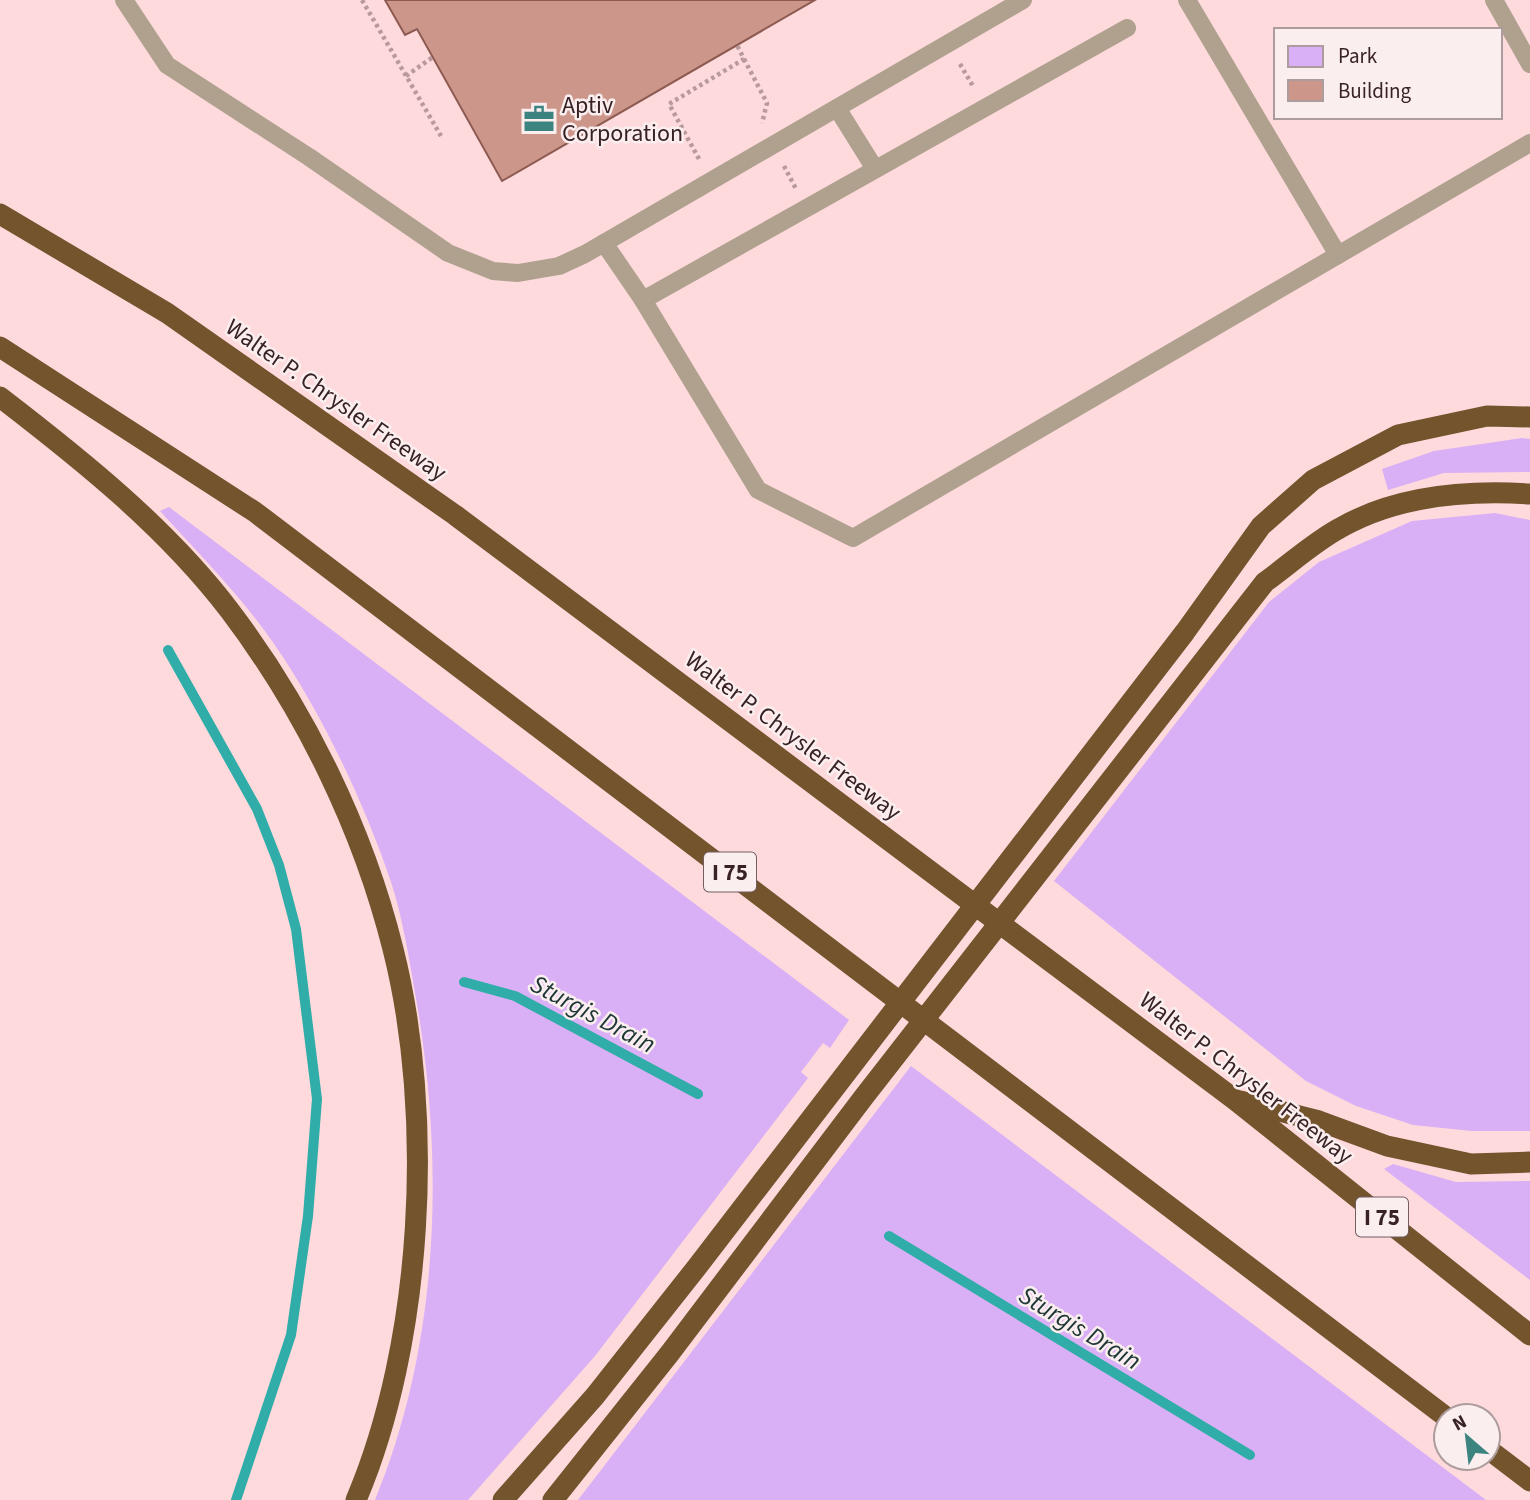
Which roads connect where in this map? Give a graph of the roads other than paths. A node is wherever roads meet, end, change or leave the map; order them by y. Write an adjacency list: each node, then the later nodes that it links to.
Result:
1 (124, 0): 11 (lane)
2 (1023, 0): 7 (lane)
3 (1187, 0): 12 (lane)
4 (1494, 0): 6 (lane)
5 (1126, 28): 9 (lane)
6 (1530, 64)
7 (837, 108): 9 (lane); 11 (lane)
8 (1530, 143): 12 (lane)
9 (875, 169): 13 (lane)
10 (0, 214): 18 (highway, Walter P. Chrysler Freeway / I 75)
11 (604, 243): 13 (lane)
12 (1338, 255): 13 (lane)
13 (643, 300)
14 (0, 347): 21 (highway, I 75)
15 (0, 397): 24 (highway)
16 (1530, 416): 25 (highway)
17 (1530, 494): 26 (highway)
18 (1234, 1099): 19 (highway); 20 (highway, Walter P. Chrysler Freeway / I 75)
19 (1530, 1163)
20 (1530, 1335)
21 (1432, 1406)
22 (1502, 1460): 23 (highway)
23 (1530, 1481)
24 (356, 1500)
25 (503, 1500)
26 (553, 1500)

